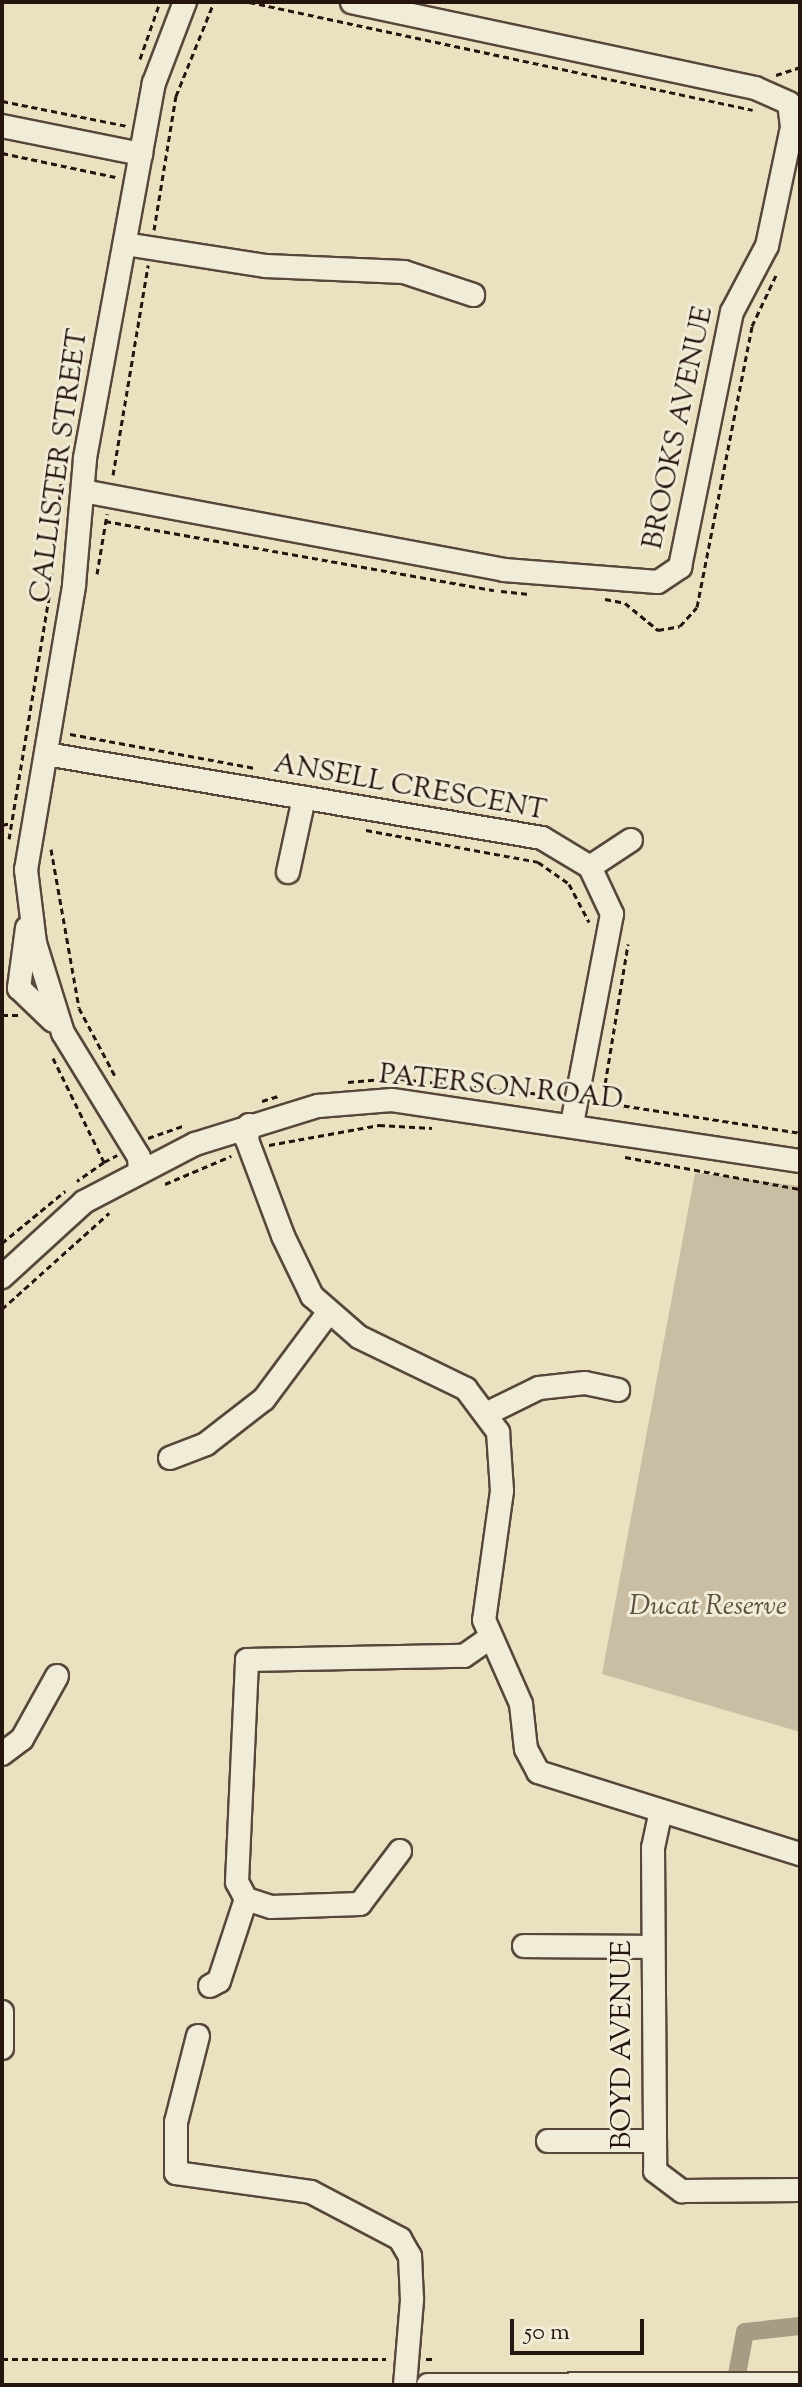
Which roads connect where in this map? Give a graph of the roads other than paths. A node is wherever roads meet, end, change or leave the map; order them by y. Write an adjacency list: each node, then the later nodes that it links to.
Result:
1 (185, 2): 4 (street, CALLISTER STREET)
2 (352, 2): 7 (street, BROOKS AVENUE)
3 (2, 126): 4 (street)
4 (141, 154): 5 (street, CALLISTER STREET)
5 (125, 244): 6 (street); 7 (street, CALLISTER STREET)
6 (473, 295)
7 (83, 491): 8 (street, CALLISTER STREET)
8 (56, 756): 9 (street, ANSELL CRESCENT); 13 (street, CALLISTER STREET)
9 (304, 798): 11 (street, ANSELL CRESCENT); 12 (street)
10 (631, 840): 11 (street)
11 (590, 867): 15 (street)
12 (288, 872)
13 (27, 986): 14 (street); 18 (street, CALLISTER STREET)
14 (2, 995)
15 (572, 1123): 16 (street, PATERSON ROAD); 17 (street, PATERSON ROAD)
16 (249, 1125): 18 (street, PATERSON ROAD); 20 (street)
17 (800, 1161)
18 (140, 1172): 19 (street, PATERSON ROAD)
19 (2, 1277)
20 (328, 1313): 22 (street); 23 (street)
21 (618, 1390): 22 (street)
22 (488, 1413): 24 (street)
23 (170, 1458)
24 (488, 1639): 27 (street); 30 (street)
25 (57, 1676): 26 (street)
26 (2, 1754)
27 (660, 1815): 29 (street); 32 (street, BOYD AVENUE)
28 (400, 1851): 30 (street)
29 (800, 1854)
30 (246, 1899): 33 (street)
31 (524, 1946): 32 (street)
32 (653, 1947): 38 (street, BOYD AVENUE)
33 (210, 1986)
34 (2, 2012): 36 (street)
35 (198, 2036): 43 (street)
36 (2, 2048)
37 (548, 2141): 38 (street)
38 (654, 2141): 39 (street, BOYD AVENUE)
39 (800, 2190)
40 (720, 2384): 41 (street); 45 (street)
41 (748, 2384): 42 (street)
42 (800, 2384)
43 (405, 2385)
44 (428, 2385): 45 (street)
45 (471, 2385)

